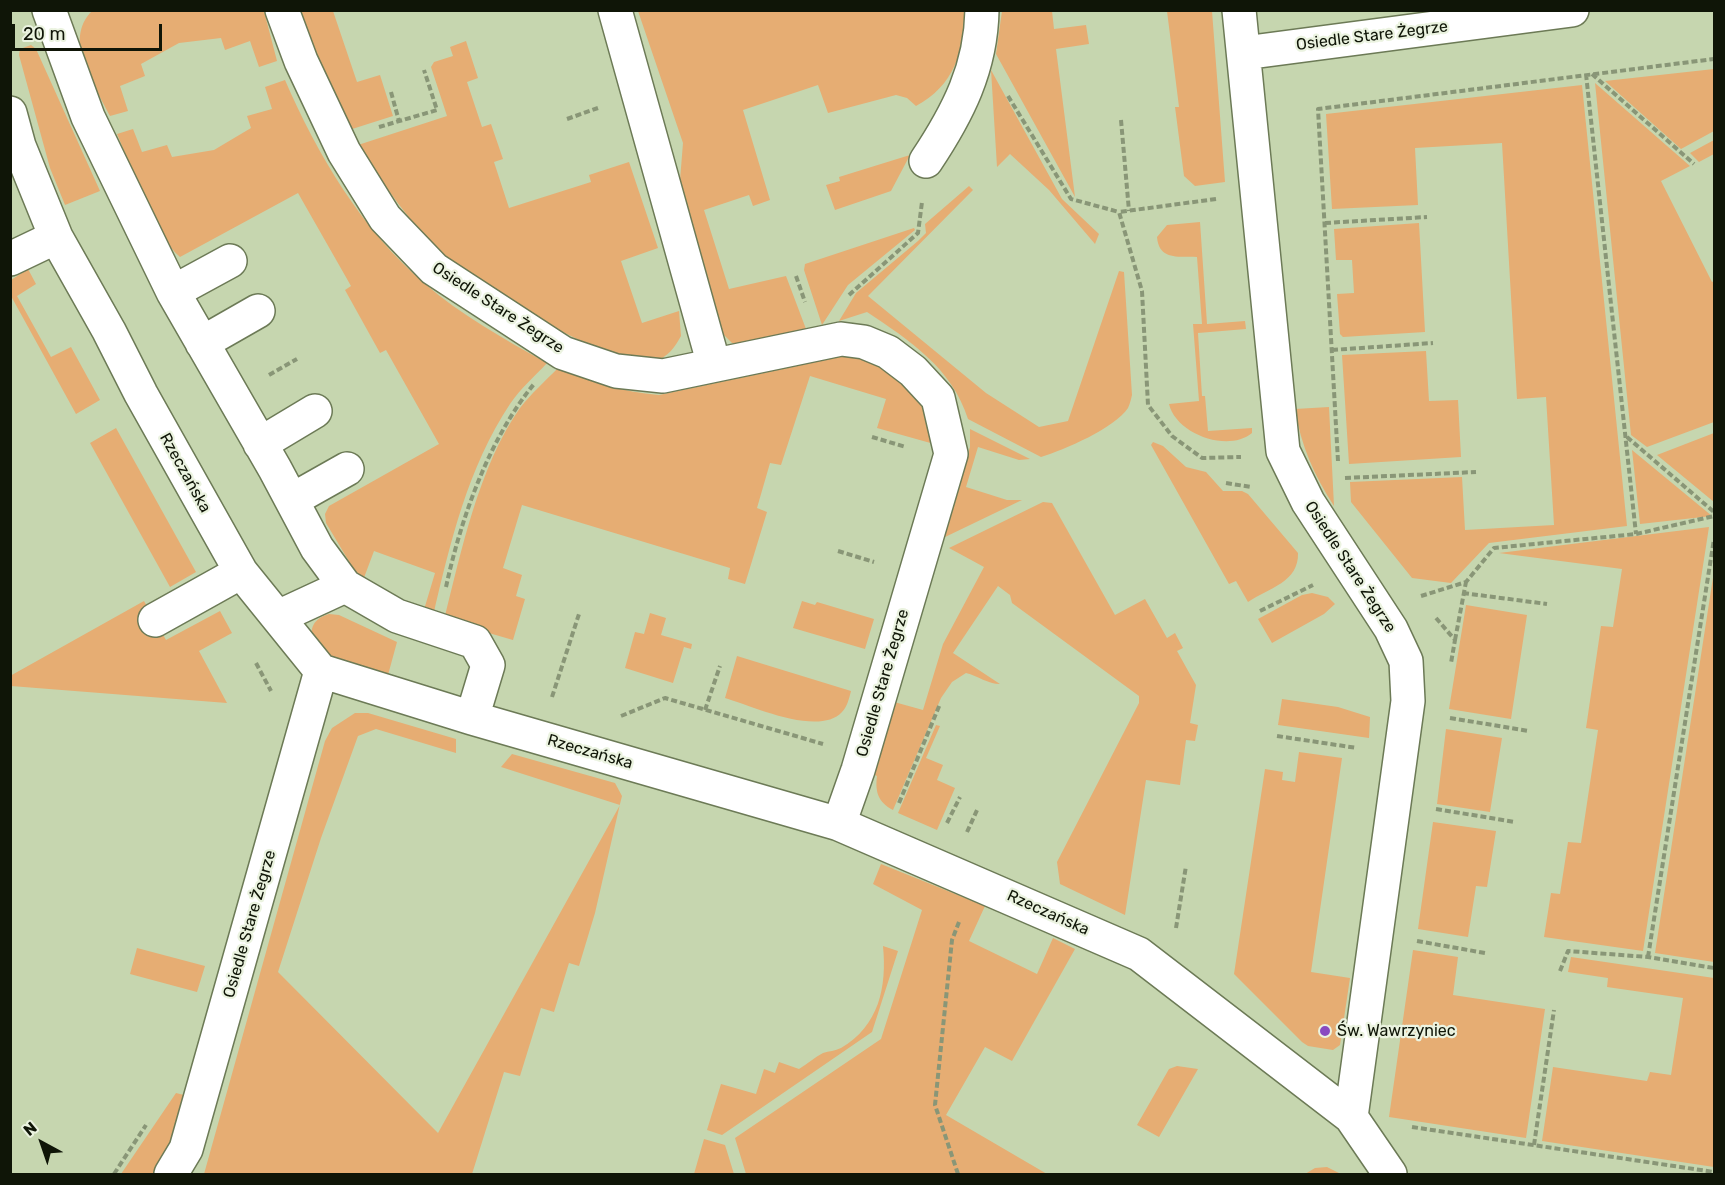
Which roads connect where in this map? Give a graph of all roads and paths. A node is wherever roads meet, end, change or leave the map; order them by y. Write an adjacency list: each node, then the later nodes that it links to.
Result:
1 (49, 10): 28 (street)
2 (282, 10): 17 (street, Osiedle Stare Żegrze)
3 (615, 10): 35 (street)
4 (982, 10): 7 (street)
5 (1239, 10): 8 (street, Osiedle Stare Żegrze)
6 (1572, 10): 8 (street, Osiedle Stare Żegrze)
7 (979, 46): 18 (street); 22 (path)
8 (1244, 53): 20 (street, Osiedle Stare Żegrze)
9 (1714, 59): 11 (path)
10 (424, 70): 16 (path)
11 (1592, 74): 12 (path); 19 (path)
12 (1586, 75): 24 (path); 37 (path)
13 (391, 92): 16 (path)
14 (10, 113): 25 (street, Rzeczańska)
15 (1121, 120): 21 (path)
16 (399, 121): 17 (path)
17 (338, 139): 34 (street, Osiedle Stare Żegrze)
18 (926, 161): 29 (path)
19 (1694, 164)
20 (1258, 193): 21 (path); 39 (street, Osiedle Stare Żegrze)
21 (1129, 211): 22 (path)
22 (1119, 212): 39 (path)
23 (1427, 217): 24 (path)
24 (1325, 223): 33 (path)
25 (56, 237): 26 (street); 50 (street, Rzeczańska)
26 (10, 259)
27 (230, 261): 28 (street)
28 (173, 292): 31 (street)
29 (848, 297)
30 (258, 311): 31 (street)
31 (202, 343): 38 (street)
32 (1433, 343): 33 (path)
33 (1332, 350): 40 (path)
34 (563, 353): 35 (street, Osiedle Stare Żegrze); 61 (path)
35 (714, 365): 76 (street, Osiedle Stare Żegrze)
36 (315, 411): 38 (street)
37 (1627, 437): 47 (path); 48 (path)
38 (260, 444): 46 (street)
39 (1283, 451): 95 (street, Osiedle Stare Żegrze)
40 (1339, 466)
41 (347, 469): 46 (street)
42 (1476, 472): 43 (path)
43 (1339, 478)
44 (1226, 483): 45 (path)
45 (1257, 494)
46 (292, 500): 53 (street)
47 (1714, 514): 48 (path)
48 (1636, 534): 51 (path)
49 (1714, 539): 90 (path)
50 (241, 572): 59 (street, Rzeczańska); 60 (street)
51 (1466, 582): 54 (path); 55 (path)
52 (1317, 583): 57 (path)
53 (345, 586): 59 (street); 61 (street)
54 (1463, 593): 56 (path); 62 (path)
55 (1418, 597)
56 (1547, 604)
57 (1260, 611)
58 (579, 614): 67 (path)
59 (278, 617): 65 (street, Rzeczańska)
60 (155, 620)
61 (437, 630): 71 (street)
62 (1455, 640)
63 (253, 658): 66 (path)
64 (720, 666): 69 (path)
65 (321, 671): 71 (street, Rzeczańska); 100 (street, Osiedle Stare Żegrze)
66 (276, 699)
67 (550, 703)
68 (940, 704): 78 (path)
69 (705, 710): 72 (path); 76 (path)
70 (1443, 717): 73 (path)
71 (472, 718): 82 (street, Rzeczańska)
72 (616, 718)
73 (1529, 730)
74 (1277, 736): 75 (path)
75 (1366, 750)
76 (858, 770): 82 (street, Osiedle Stare Żegrze)
77 (960, 796): 83 (path)
78 (898, 807)
79 (978, 808): 84 (path)
80 (1428, 808): 81 (path)
81 (1515, 822)
82 (838, 824): 95 (street, Rzeczańska)
83 (945, 827)
84 (965, 836)
85 (1186, 866): 87 (path)
86 (960, 919): 101 (path)
87 (1175, 931)
88 (1408, 940): 89 (path)
89 (1485, 953)
90 (1648, 957): 91 (path); 92 (path)
91 (1714, 968)
92 (1560, 971)
93 (1554, 1010): 97 (path)
94 (151, 1116): 99 (path)
95 (1352, 1117): 102 (street, Rzeczańska)
96 (1407, 1126): 97 (path)
97 (1534, 1145): 98 (path)
98 (1714, 1172)
99 (114, 1174)
100 (171, 1174)
101 (958, 1174)
102 (1390, 1174)

